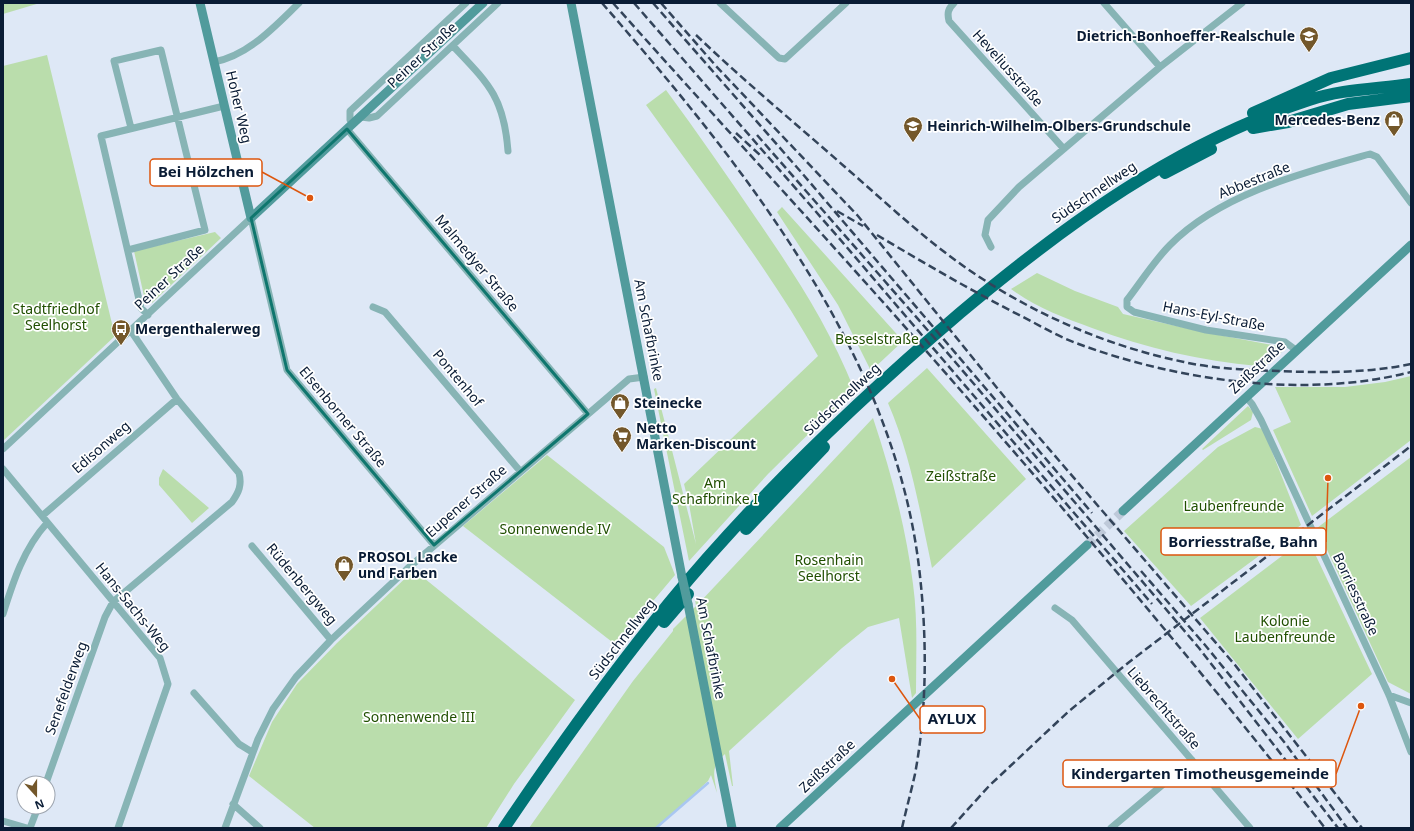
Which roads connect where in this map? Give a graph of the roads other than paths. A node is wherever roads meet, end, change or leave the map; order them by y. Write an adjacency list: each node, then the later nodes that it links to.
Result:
1 (200, 3): 14 (street, Hoher Weg)
2 (299, 3): 14 (street)
3 (466, 3): 23 (street, Peiner Straße)
4 (483, 3): 22 (street, Peiner Straße)
5 (498, 3): 12 (street, Peiner Straße)
6 (571, 3): 39 (street, Am Schafbrinke)
7 (720, 3): 8 (street)
8 (846, 3)
9 (954, 3): 26 (street, Heveliusstraße)
10 (1104, 3): 15 (street)
11 (1242, 3): 15 (street)
12 (453, 46): 22 (street, Peiner Straße); 27 (street)
13 (1411, 58): 28 (highway)
14 (214, 62): 20 (street, Hoher Weg)
15 (1160, 67): 26 (street)
16 (1411, 84): 18 (highway)
17 (1411, 88): 18 (highway)
18 (1345, 94): 25 (highway, Südschnellweg); 28 (highway, Südschnellweg)
19 (1411, 96): 25 (highway)
20 (224, 106): 21 (street); 30 (street, Hoher Weg)
21 (177, 117): 24 (street); 24 (street); 33 (street)
22 (361, 117): 23 (street, Peiner Straße)
23 (350, 126): 30 (street, Peiner Straße); 42 (street, Malmedyer Straße)
24 (131, 128): 33 (street)
25 (1253, 128): 71 (highway, Südschnellweg)
26 (1064, 149): 32 (street)
27 (508, 151)
28 (1186, 151): 70 (highway, Südschnellweg)
29 (1411, 203): 35 (street, Abbestraße)
30 (250, 218): 36 (street, Peiner Straße); 49 (street, Elsenborner Straße)
31 (1411, 245): 38 (street, Zeißstraße)
32 (990, 247)
33 (128, 250): 36 (street)
34 (373, 307): 45 (street, Pontenhof)
35 (1127, 307): 38 (street, Hans-Eyl-Straße)
36 (148, 315): 37 (street, Peiner Straße)
37 (131, 331): 41 (street); 43 (street, Peiner Straße)
38 (1296, 350): 40 (street, Zeißstraße)
39 (644, 377): 42 (street, Eupener Straße); 72 (street, Am Schafbrinke, bridge)
40 (1246, 397): 46 (street, Zeißstraße); 57 (street, Borriesstraße)
41 (177, 399): 47 (street, Edisonweg); 52 (street)
42 (588, 414): 45 (street, Eupener Straße)
43 (3, 449)
44 (3, 469): 47 (street, Hans-Sachs-Weg)
45 (520, 471): 49 (street, Eupener Straße)
46 (1123, 511)
47 (42, 516): 48 (street, Hans-Sachs-Weg)
48 (48, 523): 52 (street, Hans-Sachs-Weg); 54 (street)
49 (434, 545): 55 (street, Eupener Straße)
50 (1087, 545): 73 (street, Zeißstraße)
51 (252, 546): 55 (street, Rüdenbergweg)
52 (114, 602): 62 (street, Senefelderweg); 67 (street, Hans-Sachs-Weg)
53 (1055, 608): 61 (street, Liebrechtstraße)
54 (3, 614)
55 (331, 640): 59 (street, Eupener Straße)
56 (194, 693): 59 (street)
57 (1389, 695): 58 (street); 60 (street, Borriesstraße)
58 (1411, 703)
59 (252, 752): 63 (street, Eupener Straße)
60 (1410, 752)
61 (1192, 760): 74 (street); 75 (street, Liebrechtstraße)
62 (49, 775)
63 (233, 804): 68 (street, Eupener Straße); 69 (street)
64 (35, 815): 66 (street)
65 (3, 821): 66 (street)
66 (29, 828)
67 (118, 828)
68 (225, 828)
69 (260, 828)
70 (504, 828)
71 (513, 828)
72 (732, 828)
73 (780, 828)
74 (1111, 828)
75 (1250, 828)

